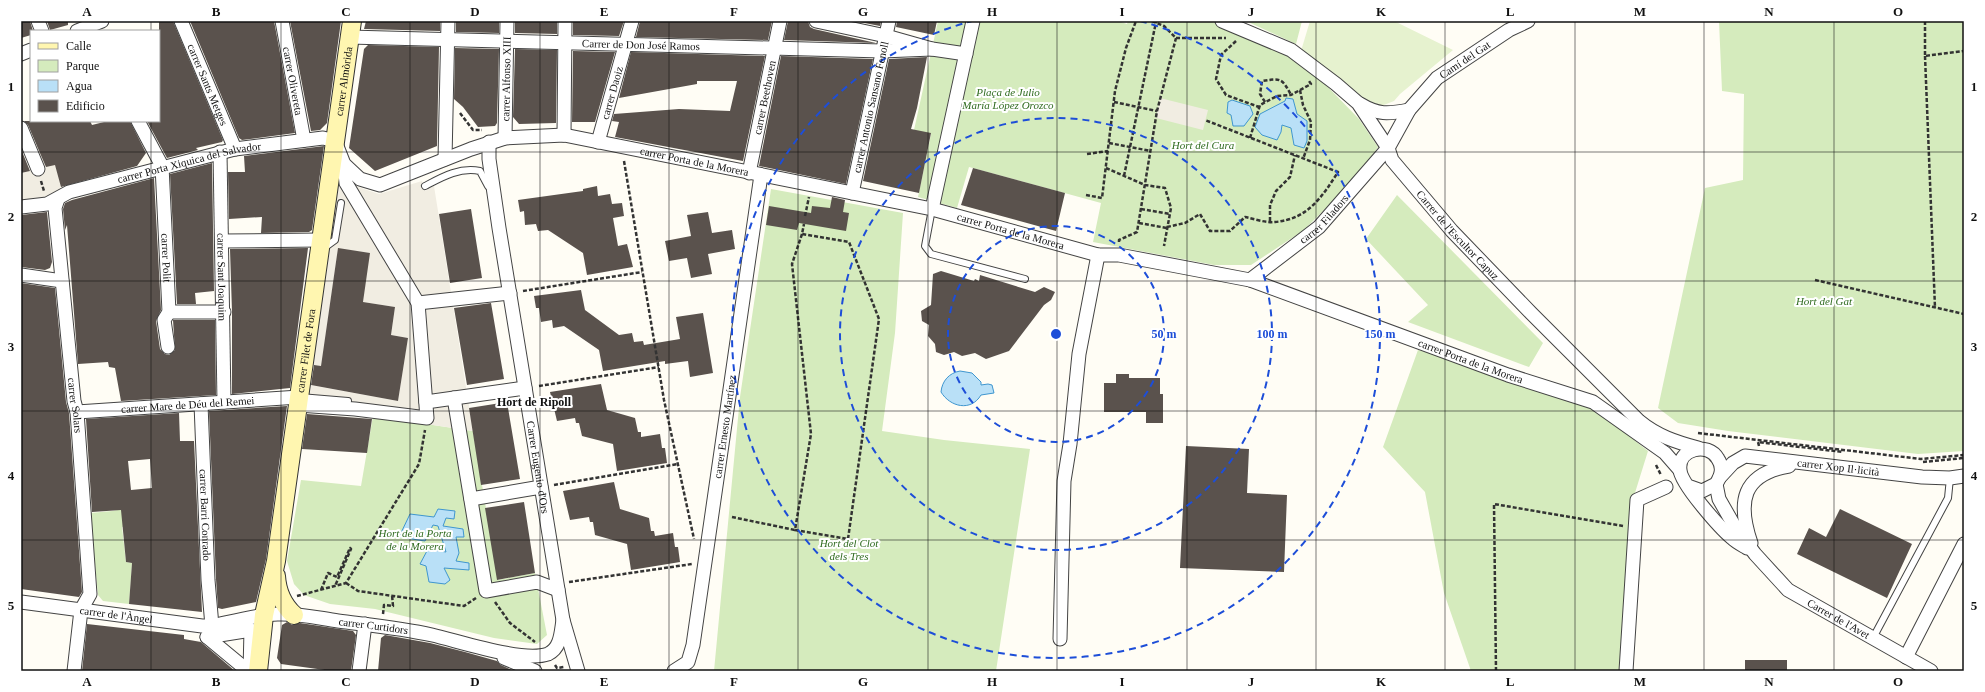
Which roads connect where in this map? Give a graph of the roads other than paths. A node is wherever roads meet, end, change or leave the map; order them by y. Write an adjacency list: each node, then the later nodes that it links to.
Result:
1 (102, 21): 15 (street)
2 (181, 21): 36 (street, carrer Sants Metges)
3 (282, 21): 31 (street, carrer Olivereta)
4 (448, 21): 17 (street)
5 (507, 21): 18 (street, carrer Alfonso XIII)
6 (565, 21): 19 (street)
7 (632, 21): 20 (street, carrer Daoiz)
8 (780, 21): 21 (street, carrer Beethoven)
9 (816, 21): 16 (street)
10 (889, 21): 16 (street, carrer Antonio Sansano Fenoll)
11 (973, 21): 24 (street)
12 (1222, 21): 25 (street, Carrer de l'Escultor Capuz)
13 (1528, 21): 26 (street, Camí del Gat)
14 (350, 29): 17 (street, Carrer de Don José Ramos); 32 (street, carrer Almòrida)
15 (84, 30)
16 (886, 36): 22 (street); 23 (street, carrer Antonio Sansano Fenoll)
17 (448, 40): 18 (street, Carrer de Don José Ramos); 38 (street)
18 (507, 42): 19 (street, Carrer de Don José Ramos); 29 (street, carrer Alfonso XIII)
19 (565, 43): 20 (street, Carrer de Don José Ramos); 30 (street)
20 (626, 45): 21 (street, Carrer de Don José Ramos); 34 (street, carrer Daoiz)
21 (774, 48): 23 (street, Carrer de Don José Ramos); 42 (street, carrer Beethoven)
22 (932, 49): 23 (street, Carrer de Don José Ramos); 24 (street)
23 (882, 51): 44 (street, carrer Antonio Sansano Fenoll)
24 (966, 54): 48 (street)
25 (1358, 103): 26 (street); 35 (street, Carrer de l'Escultor Capuz)
26 (1409, 110): 35 (street, Camí del Gat)
27 (139, 122): 40 (street)
28 (21, 128): 41 (street)
29 (506, 133): 30 (street, carrer Porta de la Morera); 33 (street, carrer Porta de la Morera)
30 (564, 134): 34 (street, carrer Porta de la Morera)
31 (304, 140): 32 (street, carrer Porta Xiquica del Salvador); 36 (street, carrer Porta Xiquica del Salvador)
32 (335, 141): 39 (street, carrer Porta de la Morera); 51 (street, carrer Filet de Fora)
33 (489, 142): 38 (street, carrer Porta de la Morera); 49 (street, Carrer Eugenio d'Ors)
34 (598, 142): 42 (street, carrer Porta de la Morera)
35 (1388, 148): 55 (street, carrer Filadors); 70 (street, Carrer de l'Escultor Capuz)
36 (235, 149): 37 (street, carrer Porta Xiquica del Salvador)
37 (220, 152): 40 (street, carrer Porta Xiquica del Salvador); 50 (street, carrer Sant Joaquim)
38 (445, 159): 39 (street, carrer Porta de la Morera)
39 (344, 164): 58 (street)
40 (162, 166): 45 (street, carrer Porta Xiquica del Salvador); 59 (street, carrer Polit)
41 (38, 169)
42 (755, 174): 44 (street, carrer Porta de la Morera); 100 (street, carrer Ernesto Martínez)
43 (425, 186): 49 (lane)
44 (852, 193): 48 (street, carrer Porta de la Morera)
45 (52, 201): 47 (street); 56 (street, carrer Solars)
46 (341, 202): 51 (lane)
47 (21, 207)
48 (932, 209): 52 (street, carrer Porta de la Morera); 54 (lane)
49 (499, 228): 57 (street, Carrer Eugenio d'Ors)
50 (222, 241): 51 (street); 60 (street, carrer Sant Joaquim)
51 (319, 246): 65 (street, carrer Filet de Fora)
52 (1098, 255): 55 (street, carrer Porta de la Morera); 92 (street)
53 (21, 275): 56 (street)
54 (1025, 279)
55 (1250, 280): 72 (street, carrer Porta de la Morera)
56 (62, 281): 69 (street, carrer Solars)
57 (510, 293): 58 (street); 62 (street, Carrer Eugenio d'Ors)
58 (418, 303): 67 (street)
59 (169, 312): 60 (street); 61 (street, carrer Polit)
60 (224, 312): 66 (street, carrer Sant Joaquim)
61 (168, 347)
62 (525, 388): 63 (street); 77 (street, Carrer Eugenio d'Ors)
63 (454, 398): 67 (street); 79 (street)
64 (348, 400): 65 (lane)
65 (298, 401): 66 (street, carrer Mare de Déu del Remei); 67 (street, carrer Mare de Déu del Remei); 82 (street, carrer Filet de Fora)
66 (224, 402): 68 (street, carrer Mare de Déu del Remei)
67 (426, 402)
68 (201, 404): 69 (street, carrer Mare de Déu del Remei); 90 (street, carrer Barri Conrado)
69 (77, 412): 85 (street, carrer Solars)
70 (1698, 448): 72 (street); 75 (street)
71 (1804, 464): 74 (street, carrer Xop Il·licità); 75 (street, carrer Xop Il·licità); 81 (street)
72 (1679, 468): 76 (street)
73 (1964, 476): 74 (street, carrer Xop Il·licità)
74 (1950, 478): 91 (lane)
75 (1718, 481): 76 (street); 81 (street, Carrer de l'Avet)
76 (1688, 486): 81 (street, Carrer de l'Avet)
77 (541, 487): 79 (street); 83 (street, Carrer Eugenio d'Ors)
78 (1666, 487): 101 (street)
79 (471, 499): 83 (street)
80 (1964, 544): 94 (street)
81 (1755, 554): 91 (street, Carrer de l'Avet)
82 (276, 561): 86 (street, carrer Filet de Fora); 87 (street, carrer Filet de Fora)
83 (557, 587): 88 (street, Carrer Eugenio d'Ors)
84 (21, 602): 85 (street, carrer de l'Àngel)
85 (81, 610): 90 (street, carrer de l'Àngel); 96 (street)
86 (264, 615): 87 (street, carrer Curtidors); 90 (street, carrer de l'Àngel); 97 (street, carrer Filet de Fora)
87 (294, 615): 89 (street, carrer Curtidors)
88 (563, 620): 93 (street, carrer Curtidors); 95 (street, Carrer Eugenio d'Ors)
89 (365, 624): 93 (street, carrer Curtidors); 98 (street)
90 (212, 626)
91 (1873, 638): 94 (street, Carrer de l'Avet)
92 (1060, 639)
93 (481, 647): 99 (street, carrer Curtidors)
94 (1906, 657): 102 (street, Carrer de l'Avet)
95 (573, 669)
96 (74, 671)
97 (258, 671)
98 (359, 671)
99 (535, 671)
100 (674, 671)
101 (1626, 671)
102 (1931, 671)

